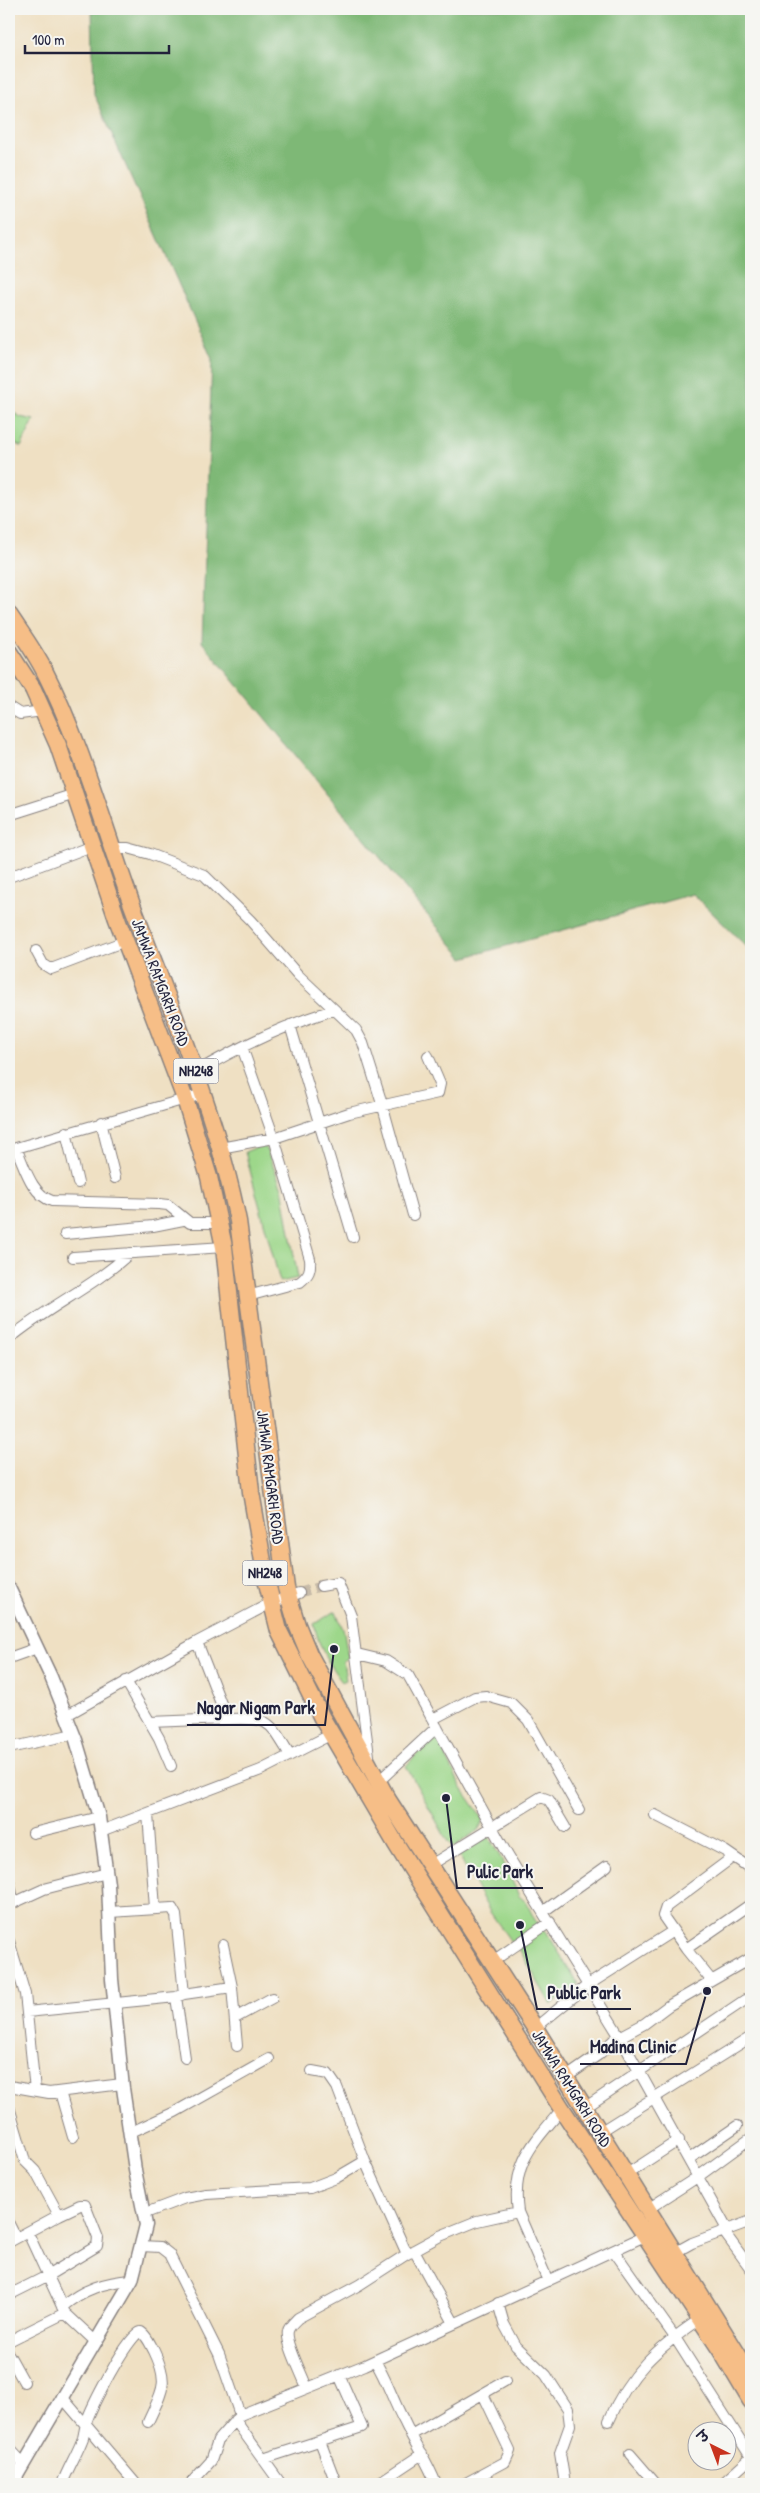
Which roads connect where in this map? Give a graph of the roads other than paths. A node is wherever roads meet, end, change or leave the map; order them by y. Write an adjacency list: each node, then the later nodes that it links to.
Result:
1 (9, 614): 8 (highway, JAMWA RAMGARH ROAD / NH248)
2 (9, 652): 4 (highway, JAMWA RAMGARH ROAD / NH248)
3 (9, 706): 4 (street)
4 (43, 711): 5 (highway, JAMWA RAMGARH ROAD / NH248)
5 (74, 794): 6 (street); 7 (highway, JAMWA RAMGARH ROAD / NH248)
6 (9, 815)
7 (92, 846): 9 (street); 10 (highway, JAMWA RAMGARH ROAD / NH248)
8 (112, 848): 12 (street); 16 (highway, JAMWA RAMGARH ROAD / NH248)
9 (9, 876)
10 (125, 941): 11 (street); 18 (highway, JAMWA RAMGARH ROAD / NH248)
11 (36, 950)
12 (333, 1010): 13 (street); 19 (street)
13 (290, 1025): 14 (street); 21 (street)
14 (242, 1047): 16 (street); 23 (street)
15 (428, 1056): 19 (street)
16 (196, 1072): 17 (highway, JAMWA RAMGARH ROAD / NH248)
17 (203, 1094): 18 (street); 24 (highway, JAMWA RAMGARH ROAD / NH248)
18 (185, 1099): 20 (street); 30 (highway, JAMWA RAMGARH ROAD / NH248)
19 (383, 1107): 21 (street); 28 (street)
20 (101, 1122): 22 (street); 26 (street)
21 (319, 1123): 23 (street); 32 (street)
22 (66, 1132): 25 (street); 27 (street)
23 (274, 1138): 24 (street); 36 (street)
24 (220, 1148): 36 (highway, JAMWA RAMGARH ROAD / NH248)
25 (12, 1149): 29 (street)
26 (115, 1178)
27 (78, 1183)
28 (413, 1214)
29 (183, 1220): 30 (street); 31 (street)
30 (220, 1223): 33 (highway, JAMWA RAMGARH ROAD / NH248)
31 (65, 1234)
32 (352, 1237)
33 (224, 1247): 34 (street); 41 (highway, JAMWA RAMGARH ROAD / NH248)
34 (130, 1253): 35 (street); 37 (street)
35 (73, 1257)
36 (248, 1296): 40 (highway, JAMWA RAMGARH ROAD / NH248)
37 (9, 1339)
38 (321, 1586): 44 (street)
39 (9, 1588): 43 (street)
40 (294, 1595): 41 (street); 56 (highway, JAMWA RAMGARH ROAD / NH248)
41 (271, 1603): 42 (street); 52 (highway, JAMWA RAMGARH ROAD / NH248)
42 (197, 1642): 46 (street); 48 (street)
43 (37, 1648): 45 (street); 47 (street)
44 (357, 1654): 50 (street); 56 (street)
45 (9, 1658)
46 (126, 1681): 47 (street); 49 (street)
47 (66, 1715): 51 (street)
48 (227, 1719): 49 (street); 54 (street)
49 (150, 1722): 55 (street)
50 (435, 1723): 56 (street); 57 (street); 61 (street)
51 (74, 1734): 53 (street); 60 (street)
52 (332, 1734): 54 (street); 107 (highway, JAMWA RAMGARH ROAD / NH248)
53 (9, 1748)
54 (290, 1755): 58 (street)
55 (171, 1766)
56 (374, 1776): 66 (highway, JAMWA RAMGARH ROAD / NH248)
57 (579, 1810)
58 (148, 1814): 63 (street); 73 (street)
59 (655, 1814): 65 (street)
60 (99, 1817): 63 (street); 64 (street)
61 (491, 1827): 62 (street); 66 (street); 74 (street)
62 (565, 1827)
63 (101, 1831): 69 (street)
64 (33, 1833)
65 (733, 1857): 68 (street); 77 (street)
66 (429, 1866): 82 (highway, JAMWA RAMGARH ROAD / NH248)
67 (607, 1866): 74 (street)
68 (751, 1869)
69 (107, 1873): 71 (street); 75 (street)
70 (9, 1881): 71 (street)
71 (11, 1904)
72 (751, 1904): 80 (street)
73 (155, 1908): 75 (street); 86 (street)
74 (544, 1911): 76 (street)
75 (110, 1912): 89 (street)
76 (550, 1922): 82 (street); 84 (street)
77 (673, 1931): 80 (street); 84 (street)
78 (9, 1941): 90 (street)
79 (223, 1945): 85 (street)
80 (686, 1949): 83 (street)
81 (751, 1958): 83 (street)
82 (493, 1961): 92 (highway, JAMWA RAMGARH ROAD / NH248)
83 (711, 1980): 93 (street)
84 (588, 1985): 92 (street); 93 (street)
85 (232, 1987): 86 (street); 91 (street)
86 (180, 1996): 89 (street); 96 (street)
87 (272, 1998): 91 (street)
88 (745, 2000): 98 (street)
89 (114, 2002): 90 (street); 101 (street)
90 (27, 2012): 103 (street)
91 (235, 2018): 95 (street)
92 (535, 2028): 100 (highway, JAMWA RAMGARH ROAD / NH248)
93 (620, 2037): 98 (street); 100 (street)
94 (751, 2037): 105 (street)
95 (237, 2046)
96 (185, 2058)
97 (269, 2059): 110 (street)
98 (639, 2070): 105 (street); 108 (street)
99 (312, 2071): 116 (street)
100 (565, 2078): 108 (highway, JAMWA RAMGARH ROAD / NH248)
101 (122, 2084): 104 (street); 110 (street)
102 (9, 2086): 103 (street)
103 (34, 2090): 104 (street)
104 (60, 2092): 112 (street)
105 (654, 2097): 111 (street); 114 (street)
106 (9, 2107): 122 (street)
107 (562, 2109): 120 (street); 128 (highway, JAMWA RAMGARH ROAD / NH248)
108 (583, 2109): 111 (highway, JAMWA RAMGARH ROAD / NH248)
109 (738, 2126): 115 (street)
110 (129, 2133): 121 (street)
111 (598, 2133): 117 (highway, JAMWA RAMGARH ROAD / NH248)
112 (72, 2137)
113 (751, 2138): 118 (street)
114 (679, 2140): 115 (street); 117 (street)
115 (689, 2159): 118 (street)
116 (365, 2161): 121 (street); 132 (street)
117 (626, 2174): 119 (highway, JAMWA RAMGARH ROAD / NH248)
118 (698, 2176): 119 (street); 126 (street)
119 (648, 2209): 125 (highway, JAMWA RAMGARH ROAD / NH248)
120 (518, 2212): 132 (street); 137 (street)
121 (143, 2214): 130 (street)
122 (58, 2215): 127 (street); 135 (street)
123 (751, 2221): 126 (street)
124 (9, 2224): 129 (street)
125 (659, 2227): 128 (street); 133 (highway, JAMWA RAMGARH ROAD / NH248)
126 (726, 2231): 133 (street); 134 (street)
127 (28, 2233): 129 (street); 135 (street)
128 (644, 2236): 131 (street); 141 (highway, JAMWA RAMGARH ROAD / NH248)
129 (12, 2240)
130 (141, 2246): 136 (street); 157 (street)
131 (614, 2251): 137 (street); 143 (street)
132 (410, 2252): 142 (street); 153 (street)
133 (674, 2253): 147 (highway, JAMWA RAMGARH ROAD / NH248)
134 (751, 2269)
135 (47, 2276): 138 (street); 140 (street)
136 (132, 2280): 140 (street); 145 (street)
137 (548, 2281): 139 (street)
138 (9, 2295)
139 (498, 2303): 142 (street); 178 (street)
140 (64, 2310): 144 (street); 145 (street)
141 (699, 2320): 143 (street); 156 (highway, JAMWA RAMGARH ROAD / NH248)
142 (454, 2323): 148 (street)
143 (674, 2336): 158 (street); 166 (street)
144 (9, 2341)
145 (95, 2341): 155 (street)
146 (9, 2355): 152 (street)
147 (747, 2357): 150 (highway, JAMWA RAMGARH ROAD / NH248)
148 (375, 2361): 149 (street); 161 (street)
149 (339, 2375): 153 (street); 162 (street)
150 (751, 2376)
151 (505, 2381): 154 (street)
152 (24, 2382)
153 (307, 2388): 157 (street)
154 (483, 2394): 161 (street); 177 (street)
155 (62, 2397): 160 (street); 168 (street)
156 (751, 2401)
157 (237, 2417): 167 (street); 174 (street)
158 (609, 2421)
159 (148, 2422): 160 (street)
160 (86, 2425): 169 (street); 173 (street)
161 (411, 2435): 164 (street)
162 (320, 2441): 167 (street); 170 (street)
163 (9, 2448): 168 (street)
164 (422, 2454): 175 (street); 176 (street)
165 (630, 2454): 179 (street)
166 (751, 2458): 180 (street)
167 (263, 2459): 171 (street)
168 (24, 2464): 172 (street)
169 (132, 2482)
170 (336, 2482)
171 (276, 2483)
172 (12, 2484)
173 (62, 2484)
174 (190, 2484)
175 (376, 2484)
176 (436, 2484)
177 (464, 2484)
178 (565, 2484)
179 (656, 2484)
180 (722, 2484)

